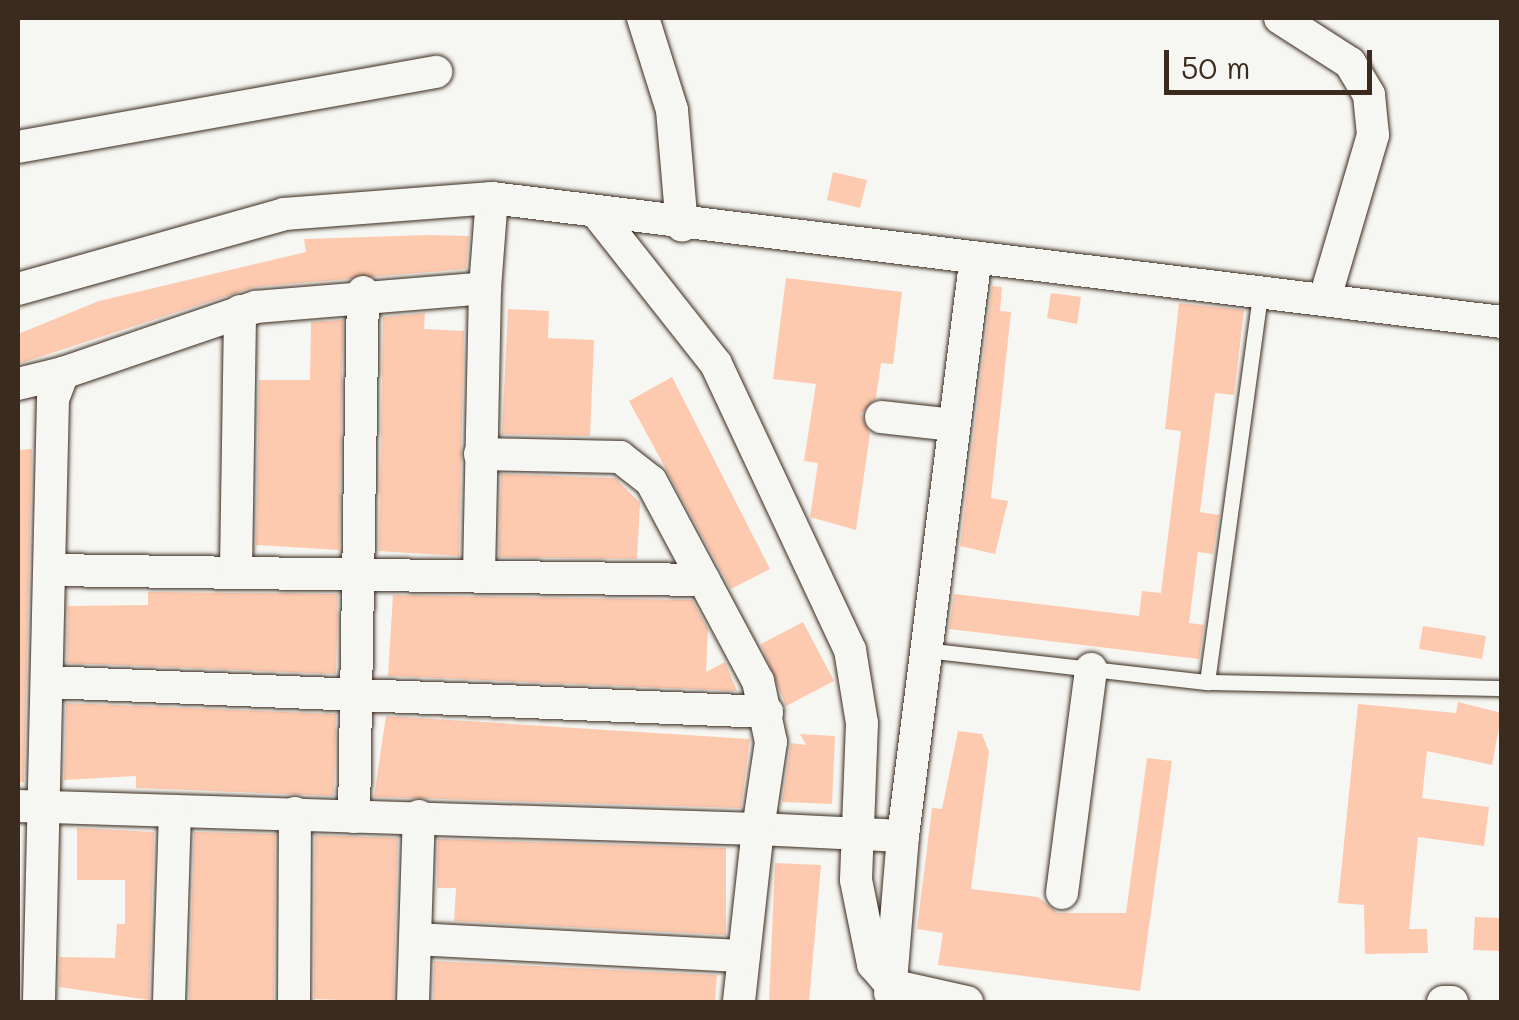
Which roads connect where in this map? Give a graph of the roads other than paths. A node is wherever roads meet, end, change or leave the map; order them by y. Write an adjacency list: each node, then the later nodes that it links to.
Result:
1 (643, 18): 7 (street)
2 (1280, 18): 13 (street)
3 (436, 72): 4 (street)
4 (18, 147)
5 (492, 198): 6 (street); 10 (street); 11 (street)
6 (600, 217): 7 (street); 39 (street)
7 (682, 226): 8 (street)
8 (975, 263): 9 (street); 19 (street)
9 (1262, 286): 13 (street); 29 (lane)
10 (485, 288): 12 (street); 20 (street)
11 (18, 289)
12 (363, 292): 14 (street); 23 (street)
13 (1326, 295): 15 (street)
14 (240, 312): 16 (street); 22 (street)
15 (1502, 322)
16 (63, 373): 17 (street); 21 (street)
17 (18, 384)
18 (881, 417): 19 (street)
19 (954, 424): 26 (street)
20 (480, 454): 24 (street); 25 (street)
21 (52, 570): 22 (street); 28 (street)
22 (236, 570): 23 (street)
23 (360, 572): 24 (street); 31 (street)
24 (480, 575): 25 (street)
25 (704, 580): 32 (street)
26 (924, 650): 27 (lane); 40 (street)
27 (1090, 669): 29 (lane); 41 (street)
28 (48, 682): 31 (street); 33 (street)
29 (1208, 682): 30 (lane)
30 (1502, 688)
31 (356, 694): 32 (street); 37 (street)
32 (767, 712): 38 (street)
33 (33, 806): 34 (street); 45 (street)
34 (175, 813): 35 (street); 46 (street)
35 (295, 813): 37 (street); 47 (street)
36 (419, 816): 37 (street); 38 (street); 42 (street)
37 (354, 817)
38 (758, 829): 39 (street); 43 (street)
39 (856, 833): 40 (street); 44 (street)
40 (903, 836): 44 (street)
41 (1062, 892)
42 (416, 939): 43 (street); 48 (street)
43 (744, 956): 49 (street)
44 (889, 994): 50 (street)
45 (39, 1002)
46 (168, 1002)
47 (294, 1002)
48 (413, 1002)
49 (739, 1002)
50 (968, 1002)
51 (1443, 1002): 52 (street)
52 (1452, 1002)

